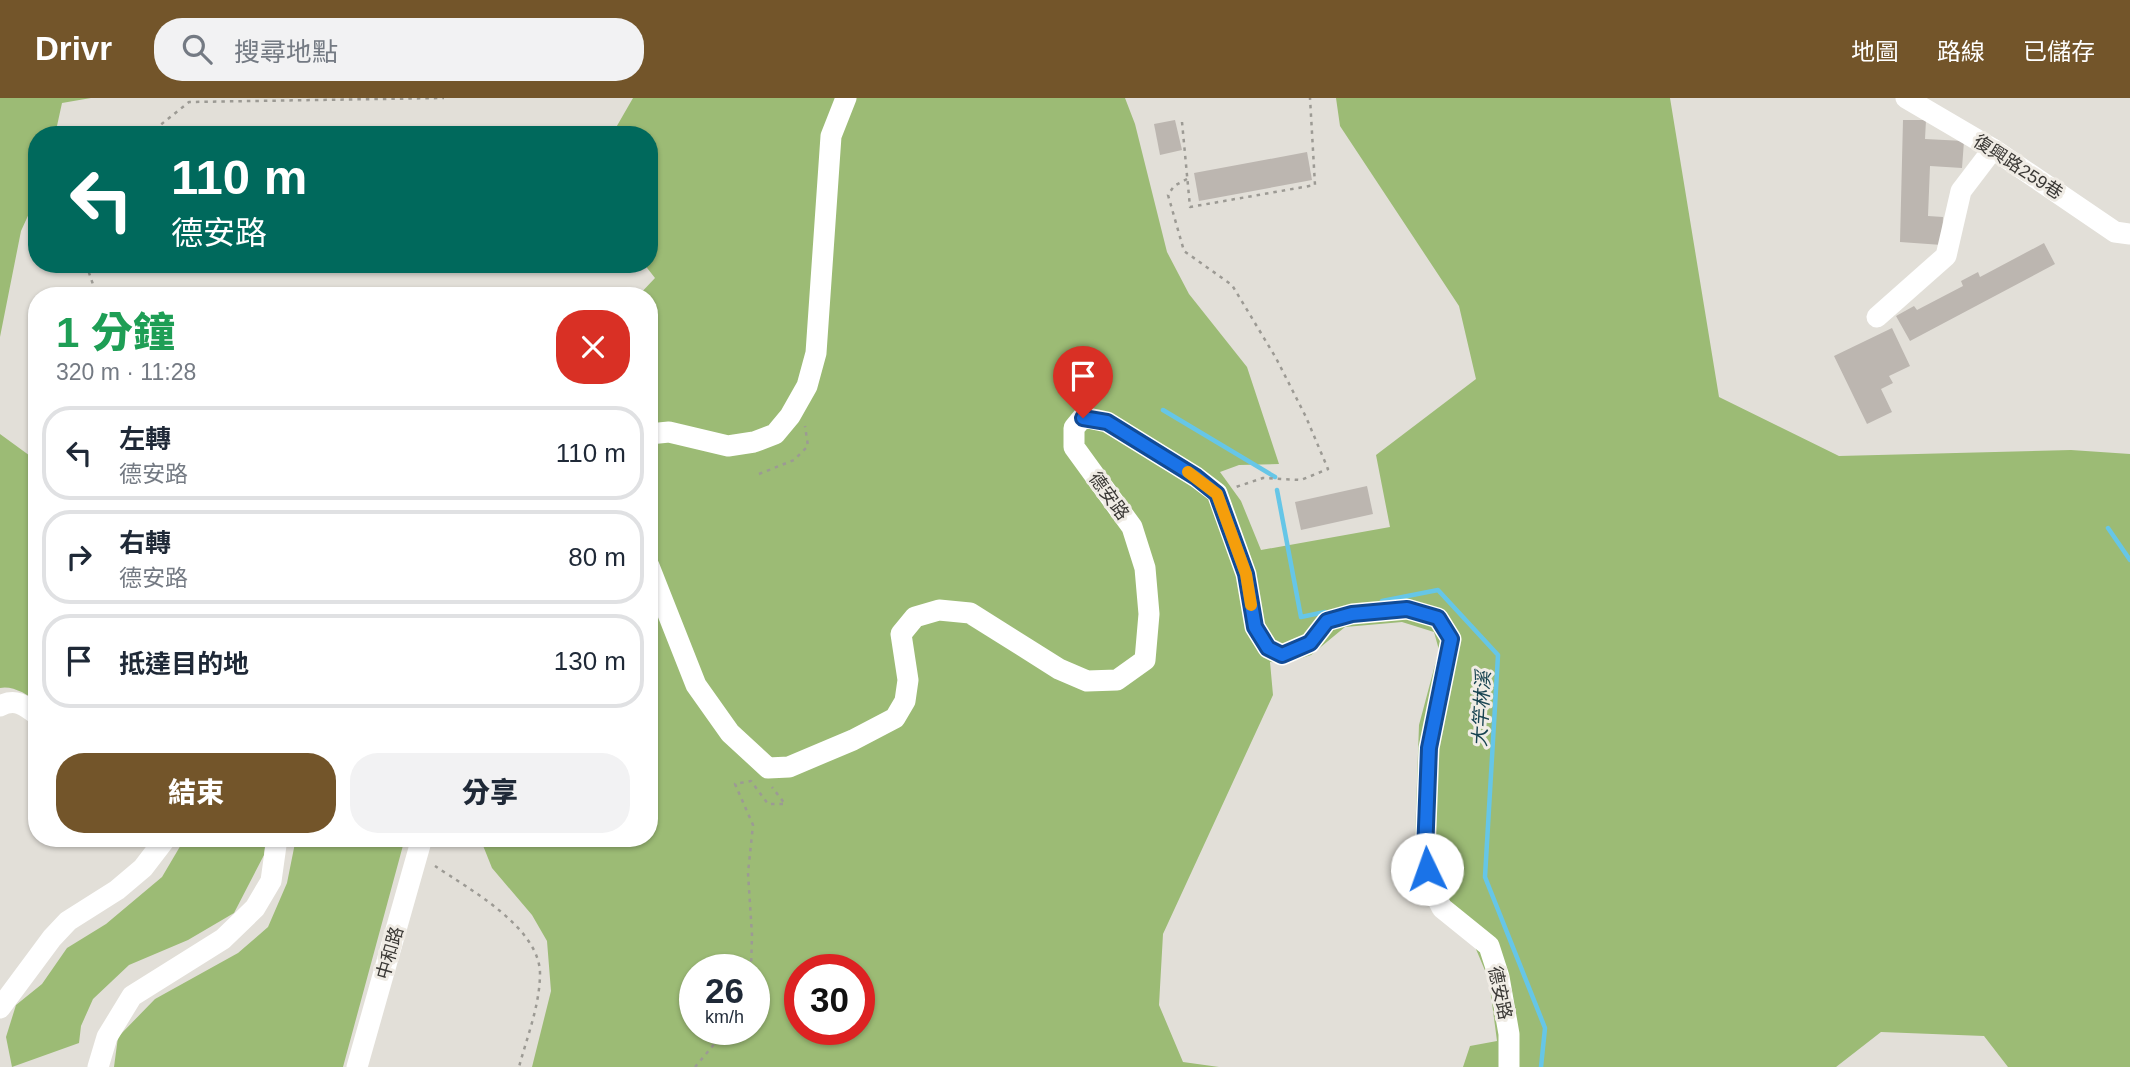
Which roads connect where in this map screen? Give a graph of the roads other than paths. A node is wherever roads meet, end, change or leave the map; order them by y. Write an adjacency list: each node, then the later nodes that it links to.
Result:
1 (846, 98): 6 (street)
2 (1906, 98): 3 (street, 復興路259巷)
3 (1993, 149): 4 (street, 復興路259巷); 5 (street)
4 (2130, 234)
5 (1877, 317)
6 (658, 433)
7 (658, 589): 16 (street, 德安路)
8 (0, 706): 9 (street)
9 (28, 709)
10 (159, 847): 13 (street)
11 (276, 847): 14 (street)
12 (420, 847): 15 (street, 中和路)
13 (0, 1008)
14 (98, 1067)
15 (358, 1067)
16 (1509, 1067)

